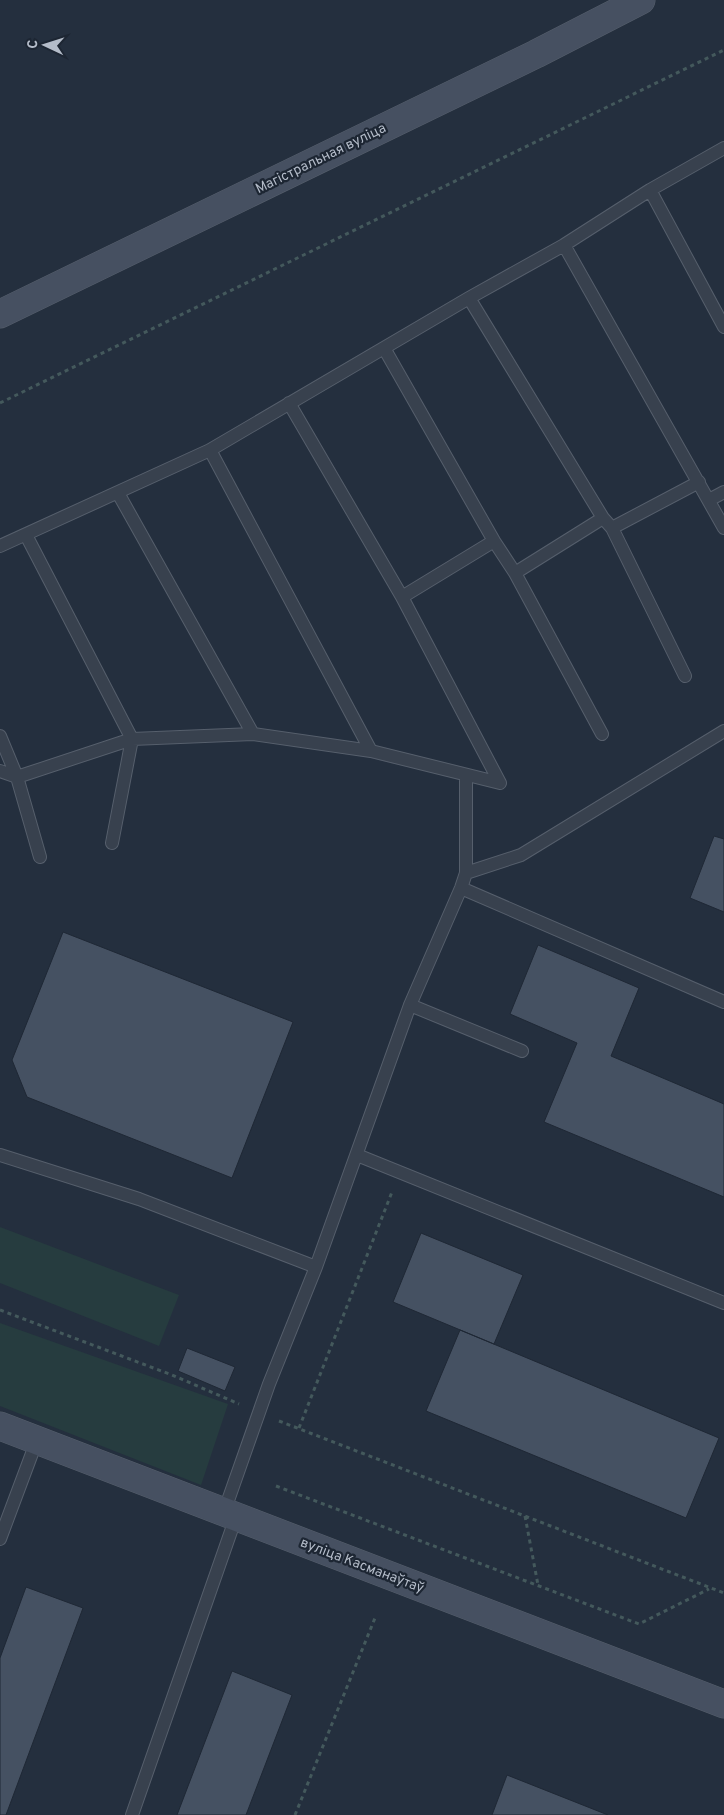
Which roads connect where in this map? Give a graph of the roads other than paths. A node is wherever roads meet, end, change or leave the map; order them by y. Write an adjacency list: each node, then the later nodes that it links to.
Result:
1 (630, 2): 6 (street, Магістральная вуліца)
2 (724, 148): 3 (lane)
3 (650, 190): 4 (lane); 7 (lane)
4 (564, 245): 5 (lane); 11 (lane)
5 (469, 298): 8 (lane); 15 (lane)
6 (0, 314)
7 (724, 327)
8 (384, 348): 9 (lane); 19 (lane)
9 (290, 403): 10 (lane); 22 (lane)
10 (210, 450): 13 (lane); 29 (lane)
11 (699, 482): 14 (lane); 16 (lane)
12 (724, 492): 14 (lane)
13 (118, 494): 18 (lane); 25 (lane)
14 (709, 500): 17 (lane)
15 (603, 518): 16 (lane); 21 (lane)
16 (612, 528): 23 (lane)
17 (724, 528)
18 (26, 535): 20 (lane); 28 (lane)
19 (494, 540): 21 (lane); 22 (lane)
20 (0, 546)
21 (515, 573): 26 (lane)
22 (402, 597): 31 (lane)
23 (685, 676)
24 (724, 731): 35 (lane)
25 (253, 734): 28 (lane); 29 (lane)
26 (602, 734)
27 (0, 736): 32 (lane)
28 (132, 739): 32 (lane); 33 (lane)
29 (371, 751): 31 (lane)
30 (0, 771): 32 (lane)
31 (466, 775): 35 (lane)
32 (16, 777): 34 (lane)
33 (112, 843)
34 (40, 857)
35 (466, 873): 36 (lane)
36 (462, 888): 37 (lane); 38 (lane)
37 (724, 1002)
38 (410, 1006): 39 (lane); 41 (lane)
39 (522, 1051)
40 (0, 1155): 42 (lane)
41 (356, 1155): 42 (lane); 43 (lane)
42 (316, 1267): 46 (lane)
43 (724, 1303)
44 (0, 1426): 45 (street, вуліца Касманаўтаў)
45 (37, 1440): 46 (street, вуліца Касманаўтаў); 47 (lane)
46 (230, 1514): 48 (street, вуліца Касманаўтаў); 49 (lane)
47 (0, 1539)
48 (724, 1704)
49 (132, 1815)

